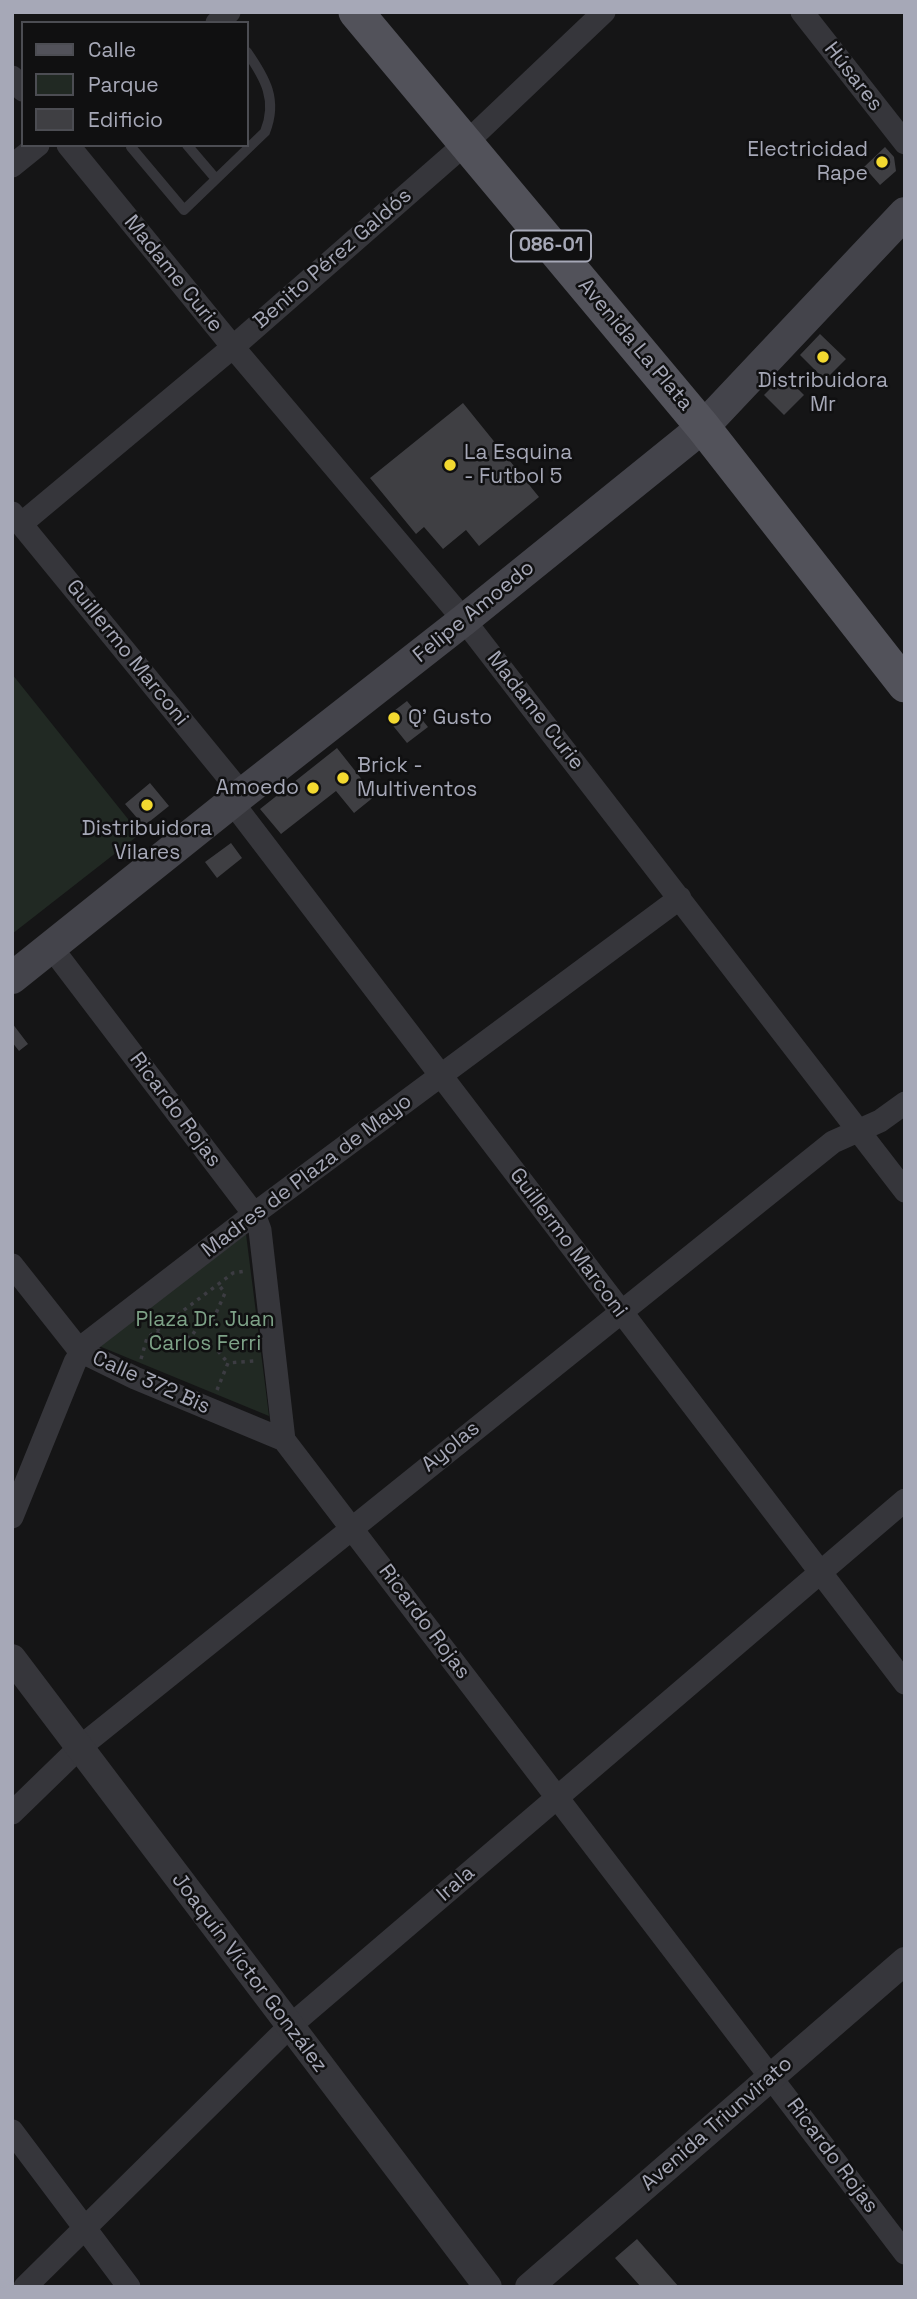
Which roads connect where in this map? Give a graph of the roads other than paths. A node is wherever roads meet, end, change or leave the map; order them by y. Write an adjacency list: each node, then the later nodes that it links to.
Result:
1 (356, 12): 6 (main road, Avenida La Plata / 086-01)
2 (604, 12): 6 (street, Benito Pérez Galdós)
3 (802, 12): 5 (street, Húsares)
4 (248, 54): 12 (lane)
5 (905, 143)
6 (465, 144): 14 (street, Benito Pérez Galdós); 15 (main road, Avenida La Plata / 086-01)
7 (36, 147): 11 (street)
8 (70, 147): 14 (street, Madame Curie)
9 (189, 147): 12 (lane)
10 (131, 148): 12 (lane)
11 (12, 166)
12 (216, 179)
13 (905, 213): 15 (main road, Felipe Amoedo)
14 (233, 347): 16 (street, Benito Pérez Galdós); 17 (street, Madame Curie)
15 (703, 427): 17 (main road, Felipe Amoedo); 18 (main road, Avenida La Plata / 086-01)
16 (17, 518): 19 (street, Guillermo Marconi)
17 (464, 620): 19 (main road, Felipe Amoedo); 20 (street, Madame Curie)
18 (905, 685)
19 (237, 798): 21 (main road, Felipe Amoedo); 23 (street, Guillermo Marconi)
20 (681, 898): 23 (street, Madres de Plaza de Mayo); 25 (street, Madame Curie)
21 (51, 947): 22 (main road, Felipe Amoedo); 27 (street, Ricardo Rojas)
22 (12, 978)
23 (441, 1077): 27 (street, Madres de Plaza de Mayo); 29 (street, Guillermo Marconi)
24 (905, 1102): 25 (street, Ayolas)
25 (859, 1131): 26 (street, Madame Curie); 29 (street, Ayolas)
26 (905, 1191)
27 (254, 1214): 30 (street, Madres de Plaza de Mayo); 31 (street, Ricardo Rojas)
28 (12, 1265): 30 (street, Calle 372 Bis)
29 (620, 1311): 34 (street, Ayolas); 35 (street, Guillermo Marconi)
30 (80, 1351): 31 (street, Calle 372 Bis); 33 (street, Madres de Plaza de Mayo)
31 (284, 1440): 34 (street, Ricardo Rojas)
32 (905, 1500): 35 (street, Irala)
33 (12, 1517)
34 (351, 1527): 38 (street, Ayolas); 39 (street, Ricardo Rojas)
35 (820, 1572): 37 (street, Guillermo Marconi); 39 (street, Irala)
36 (12, 1658): 38 (street, Joaquín Víctor González)
37 (905, 1683)
38 (79, 1748): 40 (street, Ayolas); 42 (street, Joaquín Víctor González)
39 (558, 1797): 42 (street, Irala); 43 (street, Ricardo Rojas)
40 (12, 1813)
41 (905, 1961): 43 (street, Avenida Triunvirato)
42 (290, 2026): 45 (street, Irala); 49 (street, Joaquín Víctor González)
43 (772, 2077): 46 (street, Ricardo Rojas); 50 (street, Avenida Triunvirato)
44 (12, 2131): 45 (street)
45 (85, 2229): 47 (street, Irala); 48 (street)
46 (905, 2253)
47 (25, 2287)
48 (129, 2287)
49 (488, 2287)
50 (529, 2287)

